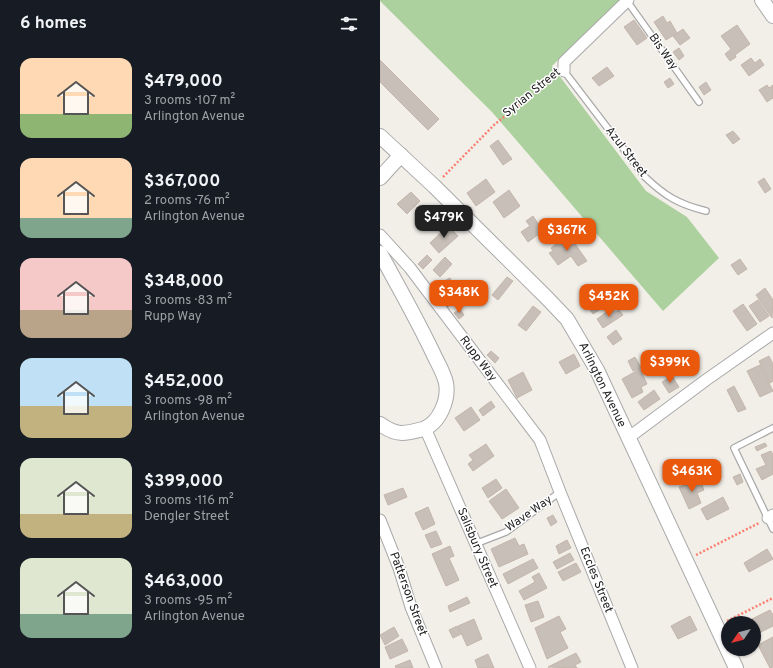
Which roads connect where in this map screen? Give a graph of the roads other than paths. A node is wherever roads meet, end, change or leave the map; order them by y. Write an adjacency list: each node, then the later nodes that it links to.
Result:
1 (628, 0): 4 (street, Syrian Street); 5 (lane, Bis Way)
2 (762, 0): 3 (street)
3 (773, 16)
4 (564, 71): 9 (lane, Azul Street)
5 (699, 102)
6 (380, 136): 7 (street, Arlington Avenue)
7 (401, 155): 8 (street); 16 (street, Arlington Avenue)
8 (380, 178)
9 (706, 211)
10 (380, 235): 17 (street, Rupp Way)
11 (380, 253): 14 (street)
12 (773, 333): 16 (street)
13 (380, 424): 14 (street)
14 (426, 428): 21 (street, Salisbury Street)
15 (773, 428): 18 (lane)
16 (628, 438): 25 (street, Arlington Avenue)
17 (560, 492): 21 (lane, Wave Way); 24 (street, Eccles Street)
18 (771, 517): 20 (lane)
19 (380, 520): 22 (street, Patterson Street)
20 (773, 529)
21 (475, 544): 23 (street, Salisbury Street)
22 (436, 668)
23 (530, 668)
24 (632, 668)
25 (736, 668)

